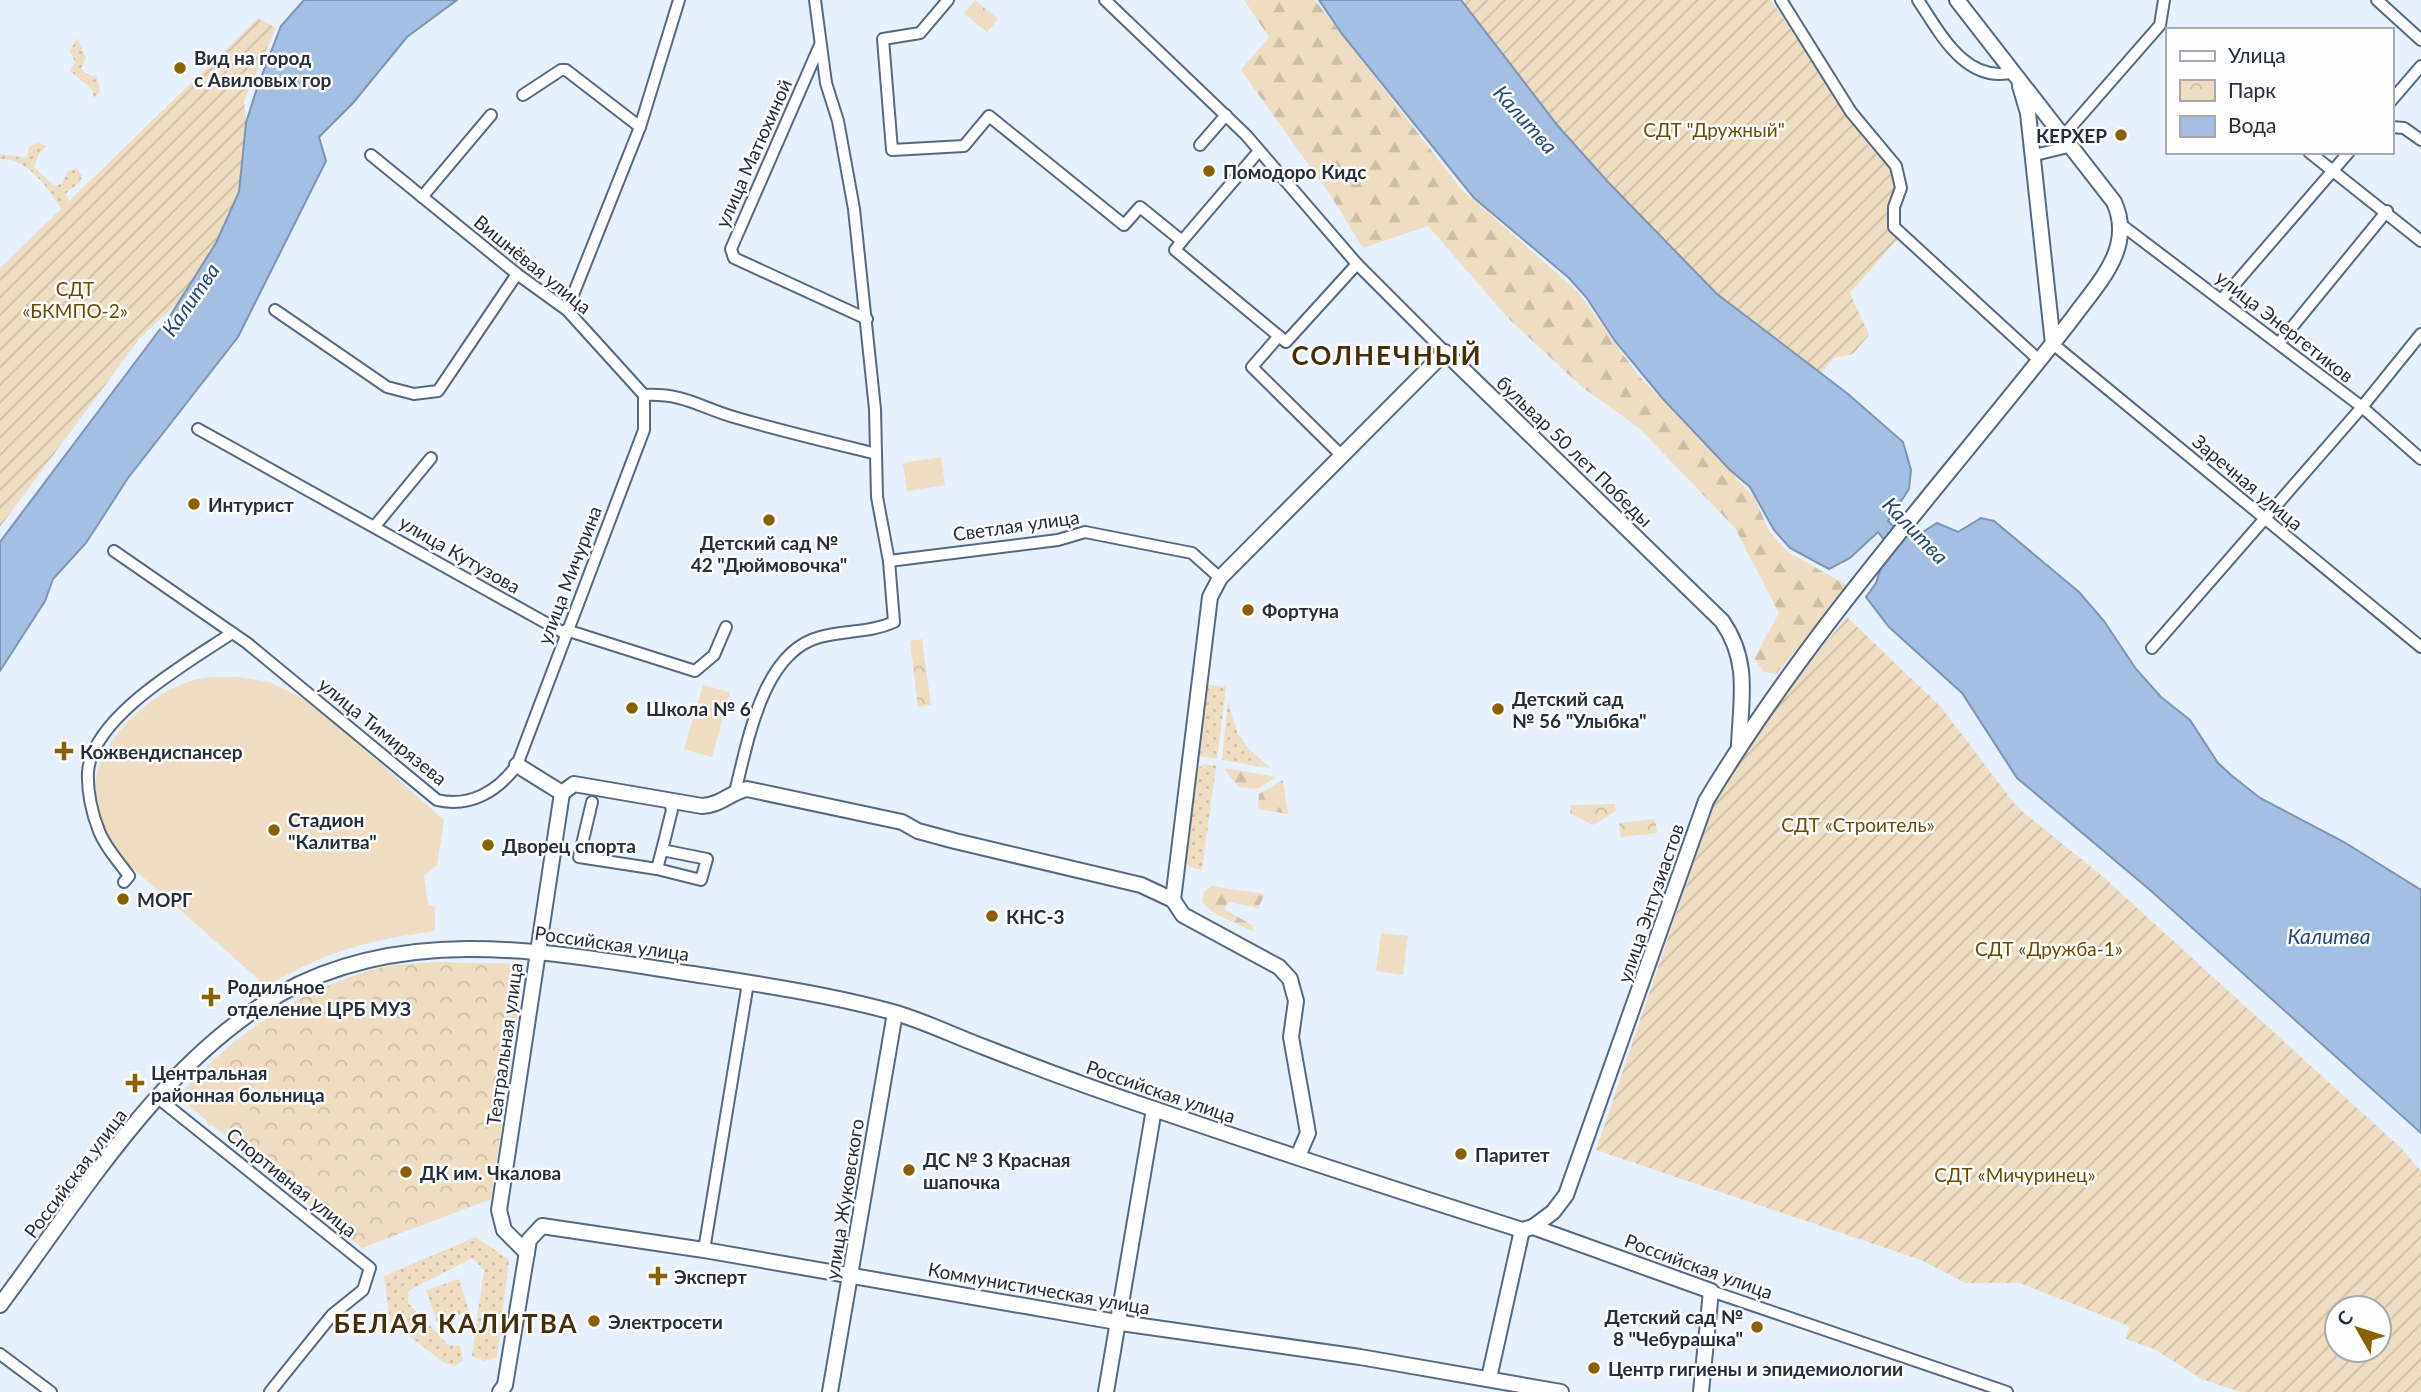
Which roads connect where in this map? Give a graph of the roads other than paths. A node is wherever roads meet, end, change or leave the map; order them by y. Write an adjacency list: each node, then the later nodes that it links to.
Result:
1 (679, 0): 19 (street)
2 (815, 0): 12 (street)
3 (948, 0): 34 (street)
4 (1105, 0): 18 (street, бульвар 50 лет Победы)
5 (1780, 0): 48 (street)
6 (1918, 0): 14 (street)
7 (1957, 0): 14 (street)
8 (2164, 0): 10 (street)
9 (2377, 0): 11 (street)
10 (2164, 28): 22 (street)
11 (2421, 40)
12 (820, 44): 41 (street); 41 (street, улица Матюхиной)
13 (2421, 67): 16 (street)
14 (2014, 72): 22 (street); 28 (street)
15 (523, 95): 19 (street)
16 (2393, 99)
17 (491, 115): 30 (street)
18 (1226, 115): 23 (street); 24 (street, бульвар 50 лет Победы)
19 (640, 127): 39 (street)
20 (2393, 127): 21 (street)
21 (2421, 140)
22 (2068, 141): 28 (street); 32 (street)
23 (1200, 145)
24 (1259, 150): 34 (street); 35 (street, бульвар 50 лет Победы)
25 (2311, 154): 29 (street)
26 (2347, 154): 29 (street)
27 (371, 155): 30 (street, Вишнёвая улица)
28 (2031, 156): 40 (street)
29 (2333, 172): 31 (street); 37 (street)
30 (422, 197): 36 (street, Вишнёвая улица)
31 (2386, 211): 33 (street); 45 (street)
32 (2123, 226): 37 (street, улица Энергетиков); 42 (street, улица Энтузиастов)
33 (2421, 241)
34 (1179, 245): 44 (street)
35 (1357, 264): 44 (street); 47 (street, бульвар 50 лет Победы)
36 (517, 274): 38 (street); 39 (street, Вишнёвая улица)
37 (2221, 299): 45 (street, улица Энергетиков)
38 (275, 310)
39 (567, 310): 49 (street, Вишнёвая улица)
40 (2051, 315): 42 (street); 46 (street)
41 (867, 319): 52 (street)
42 (2072, 319): 46 (street, улица Энтузиастов)
43 (2421, 334): 50 (street)
44 (1279, 337): 53 (street)
45 (2279, 343): 50 (street, улица Энергетиков)
46 (2053, 344): 48 (street, улица Энтузиастов); 56 (street, Заречная улица)
47 (1445, 352): 53 (street); 66 (street, бульвар 50 лет Победы)
48 (2040, 361): 66 (street, улица Энтузиастов)
49 (644, 395): 52 (street); 62 (street, улица Мичурина)
50 (2362, 407): 55 (street, улица Энергетиков); 56 (street)
51 (198, 429): 57 (street, улица Кутузова)
52 (873, 453): 59 (street)
53 (1342, 456): 60 (street)
54 (431, 457): 57 (street, улица Кутузова)
55 (2421, 459)
56 (2265, 519): 64 (street, Заречная улица); 65 (street)
57 (375, 526): 62 (street, улица Кутузова)
58 (114, 551): 63 (street, улица Тимирязева)
59 (890, 561): 60 (street, Светлая улица); 68 (street)
60 (1220, 578): 75 (street)
61 (726, 626): 62 (street, улица Кутузова)
62 (565, 632): 67 (street, улица Мичурина)
63 (232, 633): 67 (street, улица Тимирязева); 74 (street)
64 (2421, 647)
65 (2152, 648)
66 (1739, 745): 82 (street, улица Энтузиастов)
67 (517, 765): 69 (street)
68 (736, 792): 71 (street); 75 (street)
69 (562, 793): 71 (street); 76 (street, Театральная улица)
70 (592, 802): 73 (street)
71 (670, 803): 72 (street)
72 (662, 850): 73 (street); 73 (street)
73 (657, 869)
74 (124, 882)
75 (1173, 900): 81 (street)
76 (537, 950): 77 (street, Российская улица); 79 (street, Российская улица); 84 (street, Театральная улица)
77 (748, 983): 78 (street, Российская улица); 83 (street)
78 (895, 1013): 80 (street, Российская улица); 85 (street, улица Жуковского)
79 (158, 1098): 87 (street, Российская улица); 92 (street, Спортивная улица)
80 (1154, 1109): 81 (street, Российская улица); 88 (street)
81 (1298, 1156): 82 (street, Российская улица)
82 (1528, 1228): 86 (street, Российская улица); 90 (street)
83 (704, 1250): 84 (street, Коммунистическая улица); 85 (street, Коммунистическая улица)
84 (527, 1253): 93 (street)
85 (851, 1275): 88 (street, Коммунистическая улица); 94 (street, улица Жуковского)
86 (1711, 1291): 97 (street); 98 (street, Российская улица)
87 (0, 1305)
88 (1119, 1322): 90 (street, Коммунистическая улица); 95 (street)
89 (0, 1354): 91 (street)
90 (1489, 1378): 96 (street, Коммунистическая улица)
91 (51, 1392)
92 (270, 1392)
93 (500, 1392)
94 (830, 1392)
95 (1106, 1392)
96 (1562, 1392)
97 (1701, 1392)
98 (2007, 1392)

